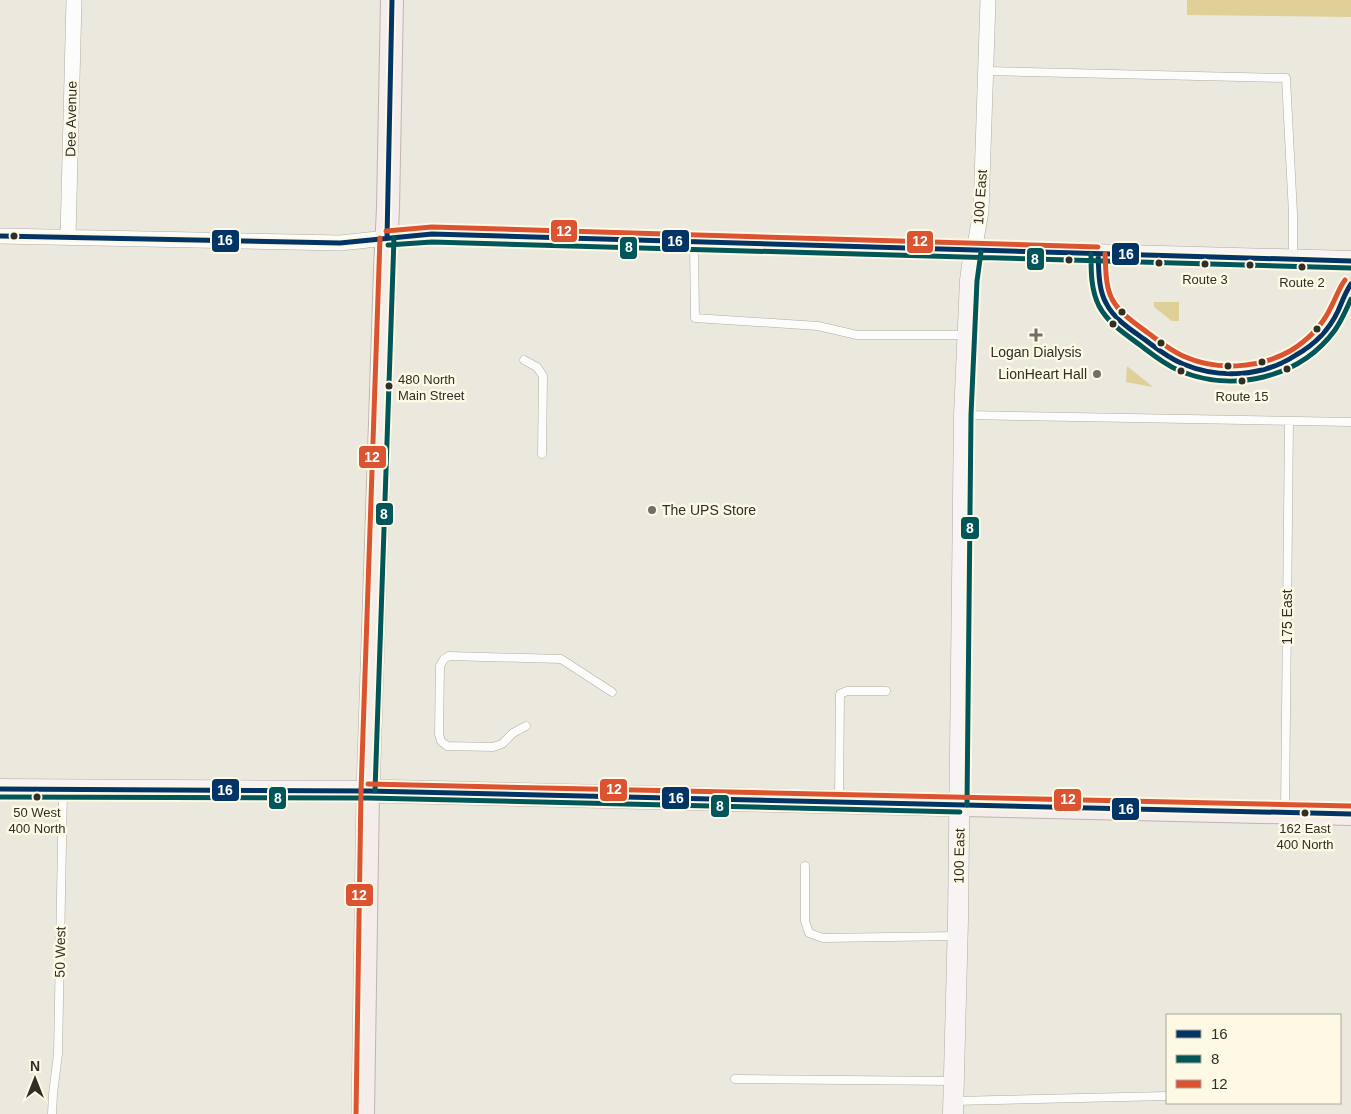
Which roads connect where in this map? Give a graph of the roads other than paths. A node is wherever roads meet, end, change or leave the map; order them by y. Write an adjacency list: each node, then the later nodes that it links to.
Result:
1 (74, 0): 6 (street, Dee Avenue)
2 (392, 0): 7 (main road)
3 (988, 0): 4 (street, 100 East)
4 (987, 71): 9 (street, 100 East); 11 (lane)
5 (0, 236): 6 (street)
6 (68, 237): 7 (street)
7 (387, 238): 8 (street); 25 (main road)
8 (694, 242): 9 (street); 14 (lane)
9 (974, 251): 10 (street); 14 (street, 100 East)
10 (1098, 254): 11 (street); 13 (lane)
11 (1293, 258): 12 (street)
12 (1351, 260)
13 (1351, 284)
14 (968, 334): 16 (street, 100 East)
15 (524, 360): 19 (lane)
16 (964, 415): 17 (lane); 27 (street, 100 East)
17 (1289, 421): 18 (lane); 28 (lane, 175 East)
18 (1351, 422)
19 (542, 454)
20 (886, 691): 26 (lane)
21 (612, 692): 22 (lane)
22 (526, 726)
23 (0, 789): 24 (street)
24 (63, 790): 25 (street); 36 (lane, 50 West)
25 (368, 791): 26 (main road); 37 (main road)
26 (839, 802): 27 (main road)
27 (960, 805): 28 (main road); 31 (street, 100 East)
28 (1285, 813): 29 (main road)
29 (1351, 814)
30 (805, 866): 31 (lane)
31 (957, 936): 33 (street, 100 East)
32 (735, 1079): 33 (lane)
33 (954, 1081): 35 (street, 100 East)
34 (1166, 1096): 35 (lane)
35 (954, 1108)
36 (52, 1114)
37 (363, 1114)

